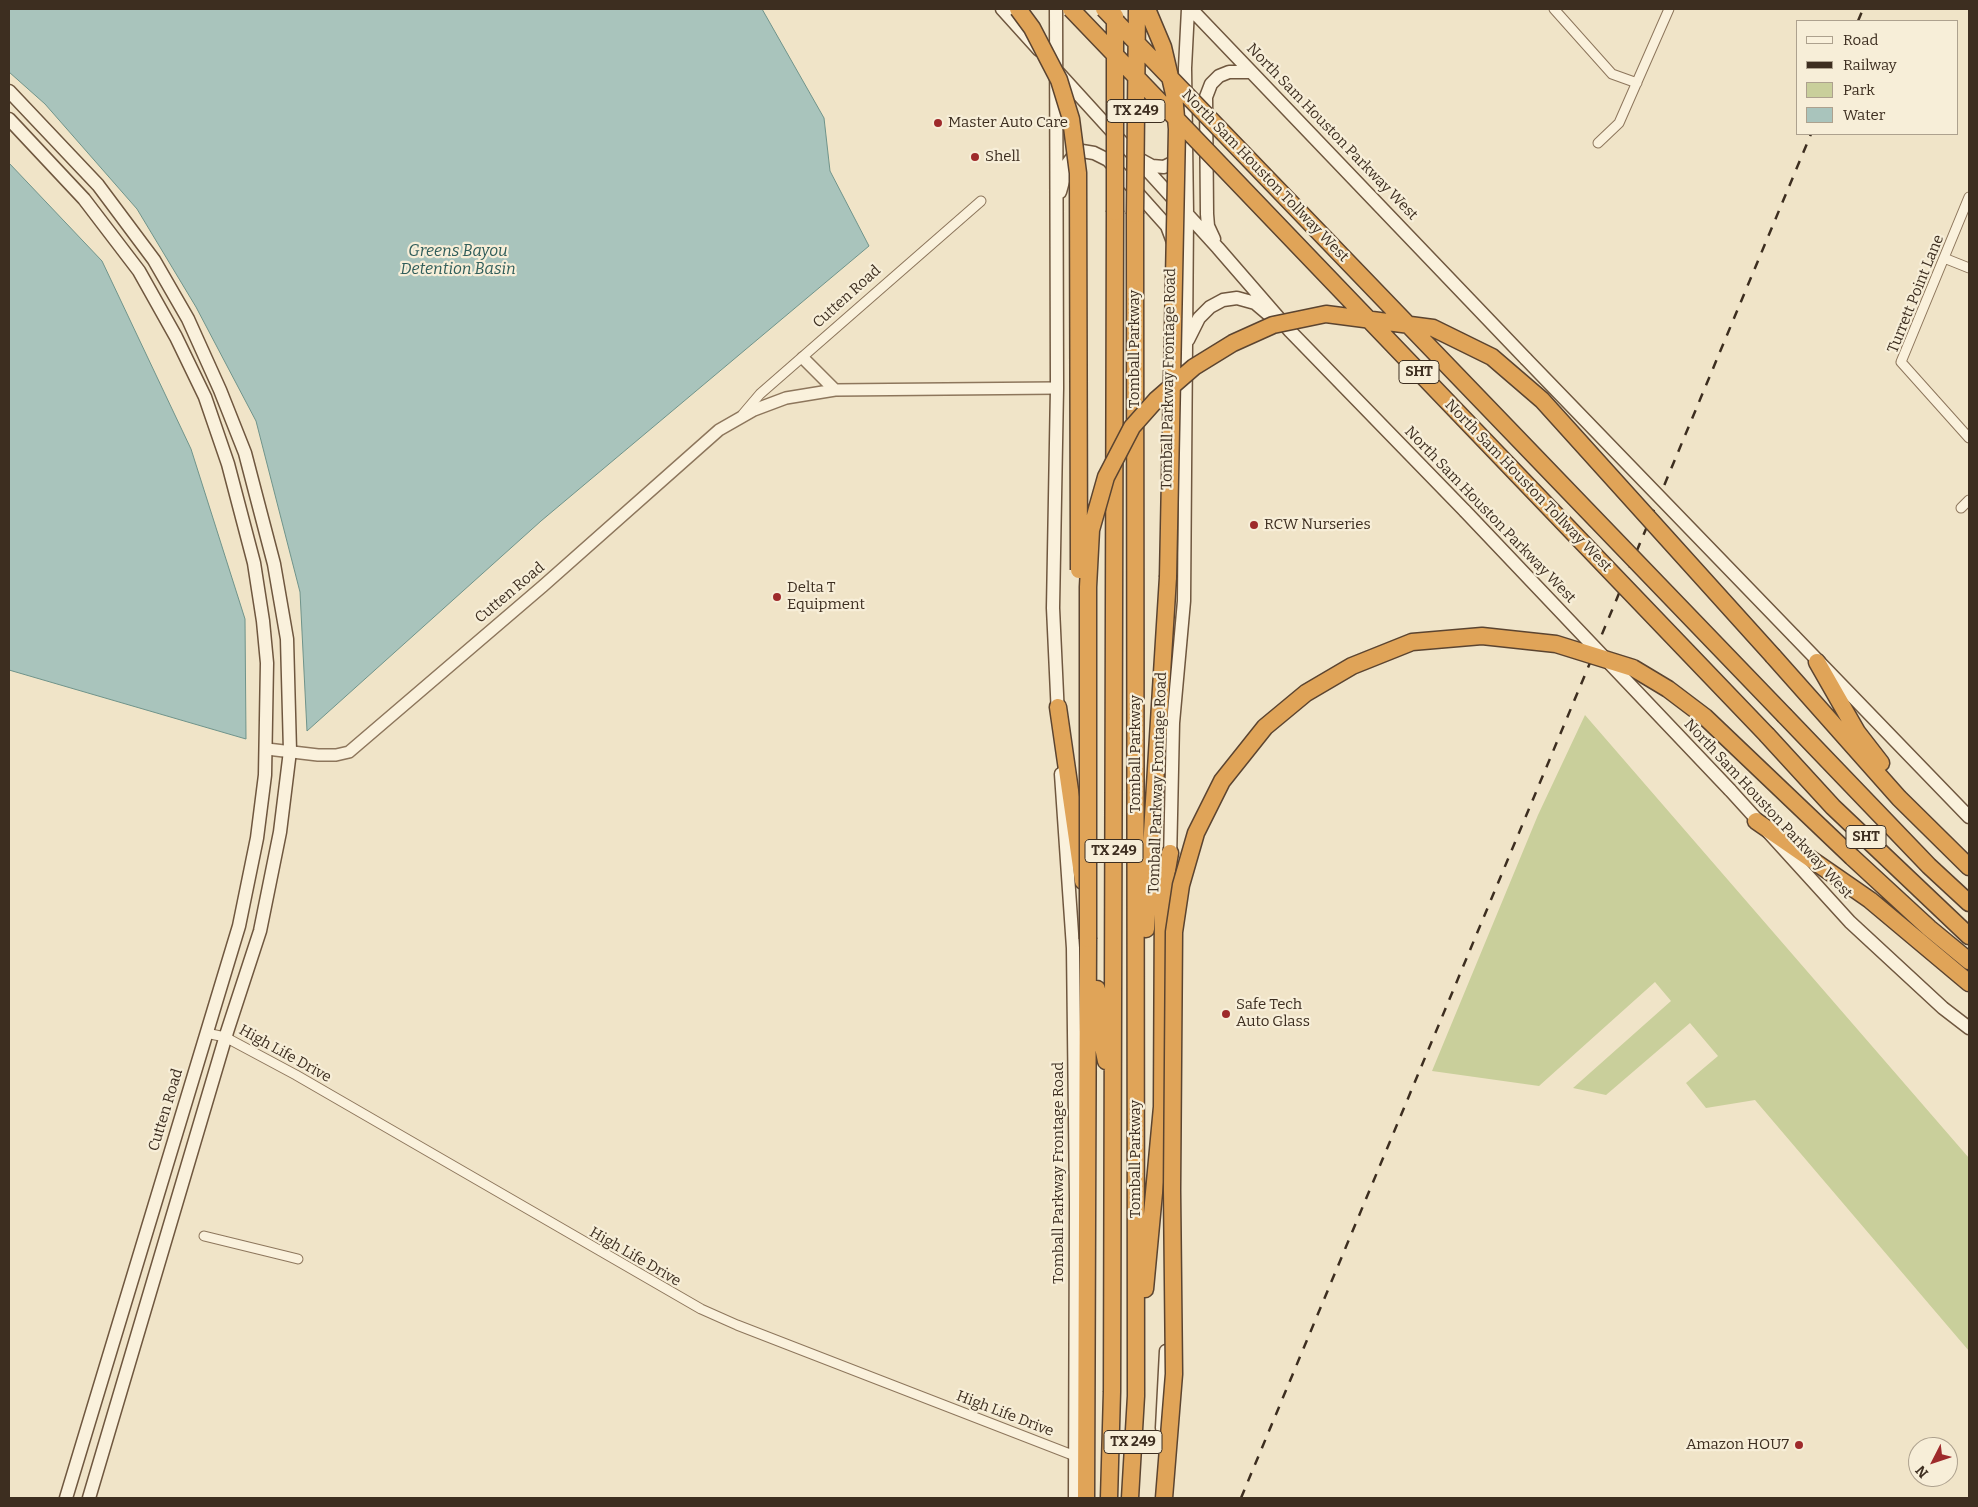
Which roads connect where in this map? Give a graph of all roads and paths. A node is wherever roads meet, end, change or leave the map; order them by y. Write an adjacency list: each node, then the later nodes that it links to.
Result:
1 (1002, 9): 12 (main road, North Sam Houston Parkway West)
2 (1018, 9): 48 (highway, bridge)
3 (1056, 9): 12 (main road, Tomball Parkway Frontage Road)
4 (1071, 9): 47 (highway, North Sam Houston Tollway West / SHT, bridge)
5 (1104, 9): 46 (highway, North Sam Houston Tollway West / SHT, bridge)
6 (1115, 9): 54 (highway, Tomball Parkway / TX 249, bridge)
7 (1137, 9): 55 (highway, Tomball Parkway / TX 249, bridge)
8 (1147, 9): 55 (highway, bridge)
9 (1190, 9): 13 (main road, North Sam Houston Parkway West); 17 (main road, Tomball Parkway Frontage Road)
10 (1554, 9): 14 (street)
11 (1669, 9): 14 (street)
12 (1056, 70): 19 (main road, North Sam Houston Parkway West); 22 (main road, Tomball Parkway Frontage Road)
13 (1252, 72): 24 (main road); 37 (main road, North Sam Houston Parkway West, bridge)
14 (1636, 84): 18 (street)
15 (9, 91): 40 (main road)
16 (9, 119): 39 (main road)
17 (1186, 138): 19 (main road); 23 (main road, Tomball Parkway Frontage Road)
18 (1598, 143)
19 (1132, 154): 23 (main road, North Sam Houston Parkway West)
20 (1969, 197): 25 (street, Turrett Point Lane)
21 (981, 201): 30 (street, Cutten Road)
22 (1056, 208): 27 (main road); 31 (main road, Tomball Parkway Frontage Road)
23 (1187, 214): 24 (main road, North Sam Houston Parkway West); 27 (main road, Tomball Parkway Frontage Road)
24 (1218, 248): 28 (main road, North Sam Houston Parkway West)
25 (1944, 258): 26 (street); 34 (street, Turrett Point Lane)
26 (1969, 268)
27 (1186, 292): 29 (main road, Tomball Parkway Frontage Road)
28 (1290, 331): 29 (main road); 42 (main road, North Sam Houston Parkway West, bridge)
29 (1186, 345): 43 (main road, Tomball Parkway Frontage Road)
30 (803, 358): 32 (street); 33 (street, Cutten Road)
31 (1058, 388): 32 (street, Cutten Road); 38 (main road, Tomball Parkway Frontage Road)
32 (835, 390): 33 (street, Cutten Road)
33 (737, 420): 40 (street, Cutten Road)
34 (1969, 438)
35 (1969, 500): 36 (street)
36 (1961, 508)
37 (1817, 662): 41 (main road, North Sam Houston Parkway West); 44 (highway)
38 (1058, 707): 54 (highway); 61 (main road, Tomball Parkway Frontage Road)
39 (267, 749): 40 (street, Cutten Road); 52 (main road, Cutten Road)
40 (290, 751): 53 (main road)
41 (1969, 817)
42 (1756, 821): 50 (highway); 51 (main road, North Sam Houston Parkway West)
43 (1170, 854): 60 (highway); 68 (main road, Tomball Parkway Frontage Road)
44 (1969, 858)
45 (1969, 868): 48 (highway, bridge)
46 (1969, 903)
47 (1969, 936)
48 (1088, 939): 67 (highway)
49 (1969, 961): 69 (highway, bridge)
50 (1969, 983)
51 (1969, 1028)
52 (206, 1033): 53 (street, High Life Drive); 56 (main road, Cutten Road)
53 (226, 1037): 57 (main road); 61 (street, High Life Drive)
54 (1113, 1092): 63 (highway, Tomball Parkway / TX 249)
55 (1136, 1096): 60 (highway, Tomball Parkway / TX 249)
56 (159, 1189): 57 (main road); 64 (main road, Cutten Road)
57 (180, 1195): 65 (main road)
58 (204, 1236): 59 (street)
59 (298, 1259)
60 (1136, 1396): 62 (highway, Tomball Parkway / TX 249)
61 (1075, 1456): 66 (main road, Tomball Parkway Frontage Road)
62 (1130, 1493)
63 (1109, 1494)
64 (66, 1498)
65 (89, 1498)
66 (1075, 1498)
67 (1086, 1498)
68 (1157, 1498)
69 (1164, 1498)

